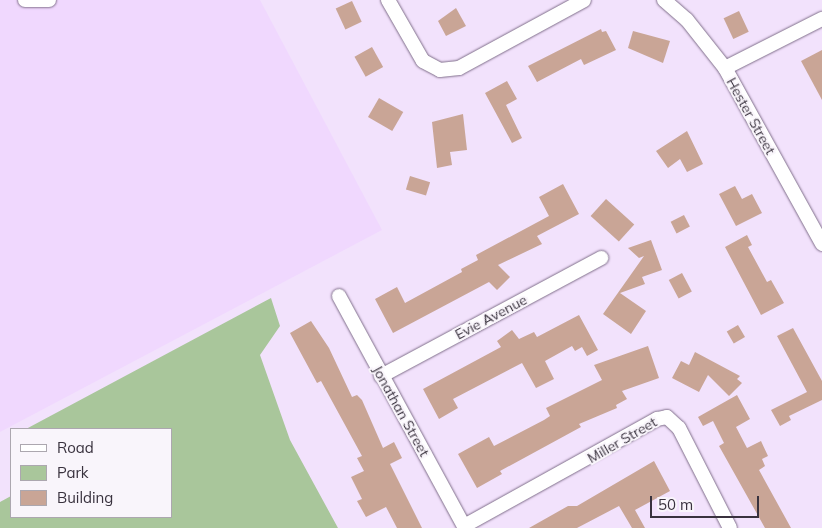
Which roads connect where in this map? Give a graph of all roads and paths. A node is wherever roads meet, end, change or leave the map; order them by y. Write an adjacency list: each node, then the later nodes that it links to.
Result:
1 (25, 0): 2 (street)
2 (49, 0)
3 (584, 0): 5 (street)
4 (664, 0): 7 (street, Hester Street)
5 (389, 2)
6 (822, 19): 7 (street)
7 (725, 68): 8 (street, Hester Street)
8 (822, 244)
9 (601, 258): 11 (street, Evie Avenue)
10 (339, 296): 11 (street, Jonathan Street)
11 (381, 376): 12 (street, Jonathan Street)
12 (464, 527): 13 (street, Miller Street)
13 (730, 528)

